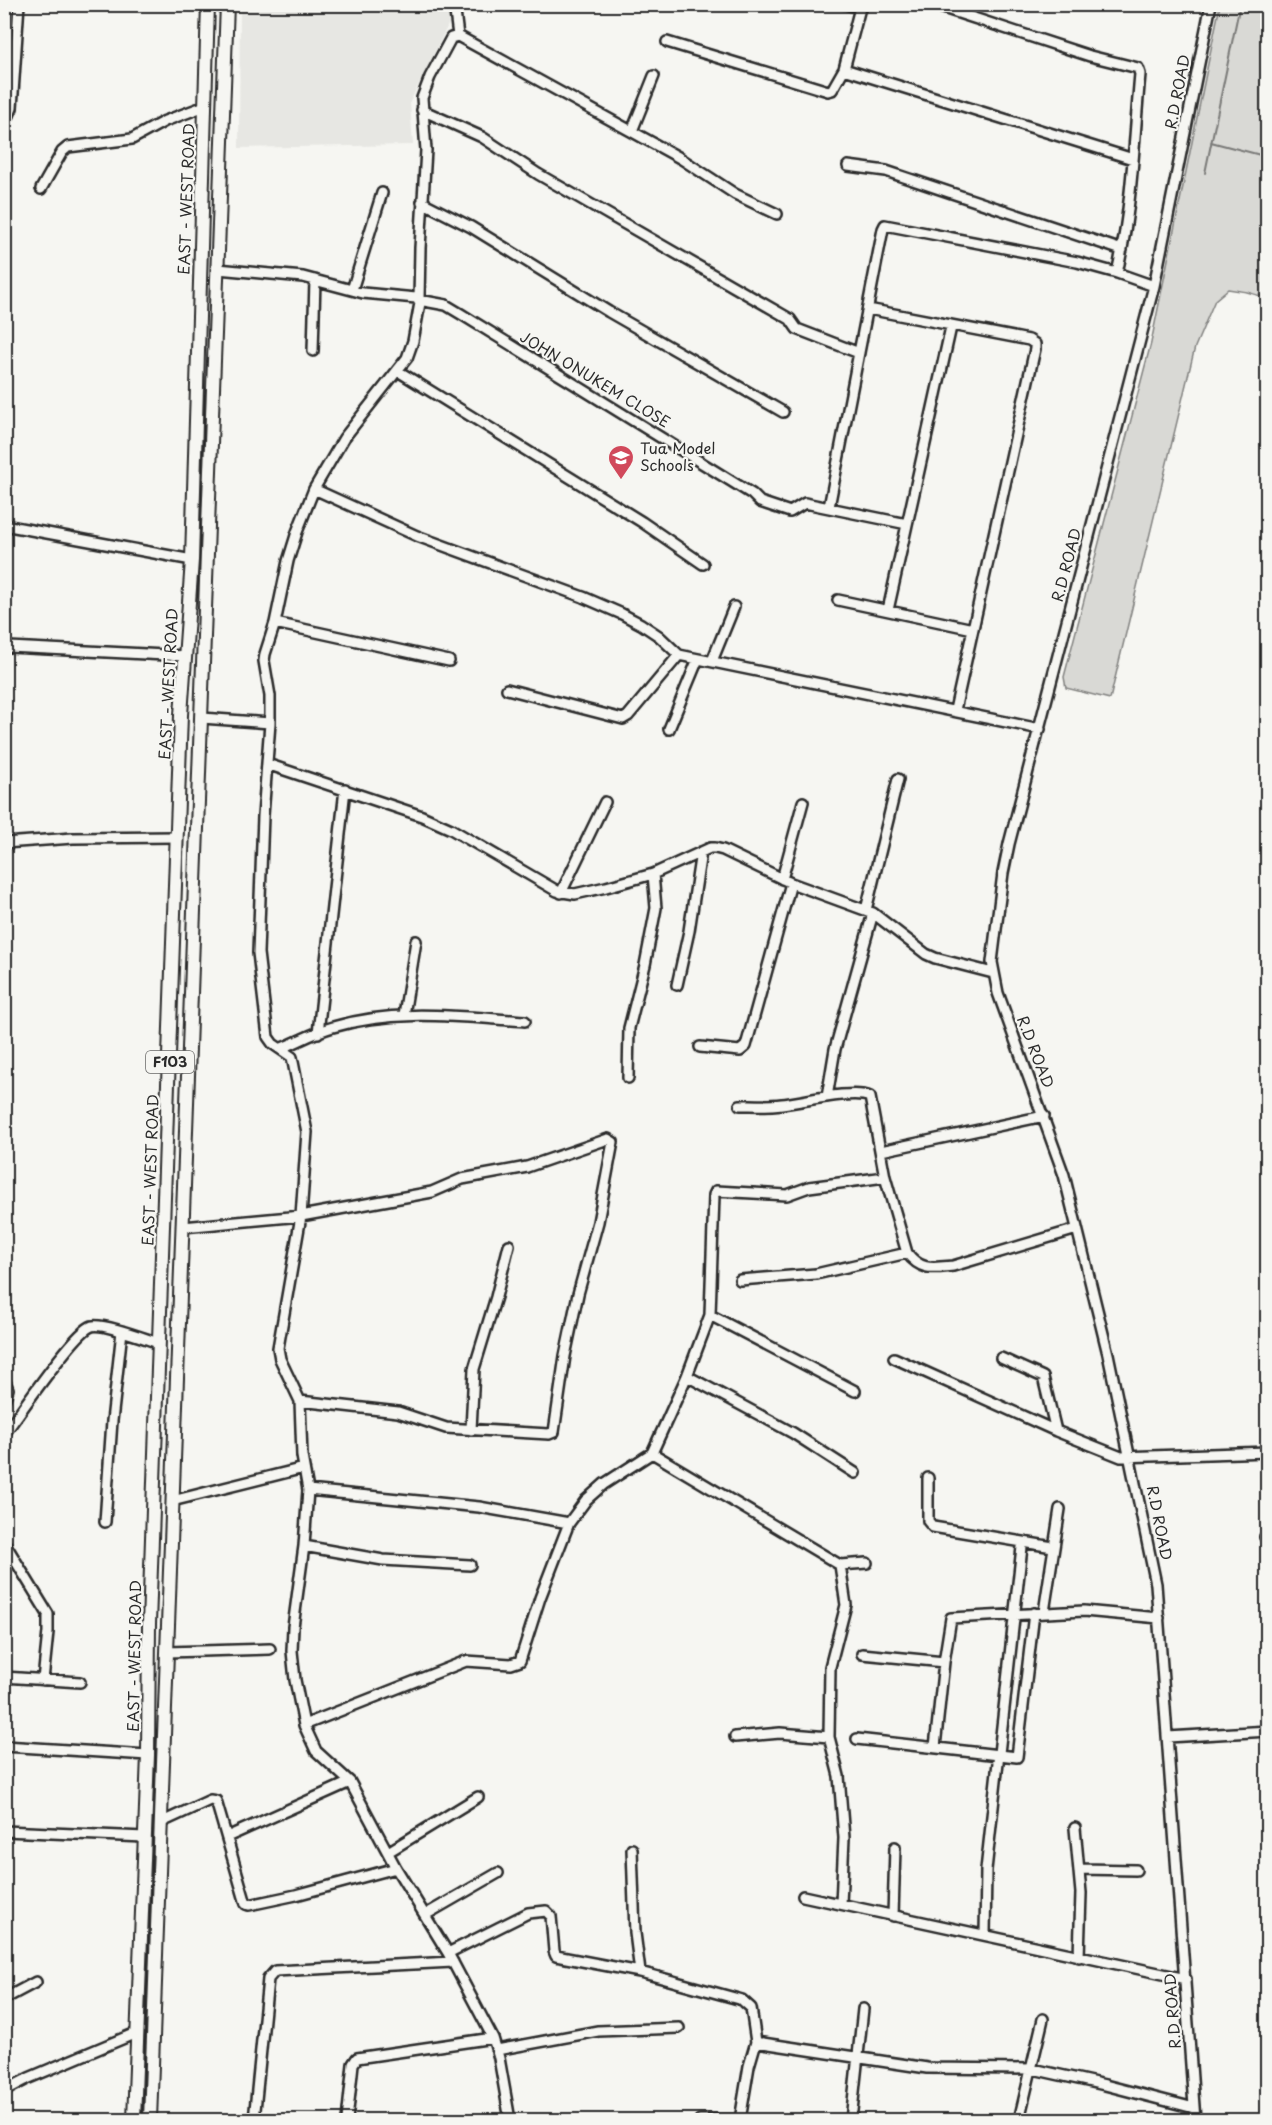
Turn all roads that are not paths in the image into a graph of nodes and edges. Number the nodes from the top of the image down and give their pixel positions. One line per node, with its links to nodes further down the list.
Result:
1 (19, 4): 14 (street)
2 (208, 4): 13 (main road, EAST - WEST ROAD / F103)
3 (227, 4): 25 (main road, EAST - WEST ROAD / F103)
4 (454, 4): 9 (street)
5 (845, 4): 8 (street)
6 (931, 4): 18 (street)
7 (1211, 4): 28 (street, R.D ROAD)
8 (861, 6): 11 (street)
9 (458, 36): 15 (street); 17 (street)
10 (667, 42): 11 (street)
11 (844, 69): 18 (street)
12 (654, 76): 17 (street)
13 (205, 105): 20 (street); 41 (main road, EAST - WEST ROAD / F103)
14 (8, 106): 16 (street)
15 (422, 110): 22 (street); 34 (street)
16 (4, 127)
17 (632, 131): 23 (street)
18 (1133, 159): 24 (street)
19 (849, 166): 24 (street)
20 (41, 189)
21 (382, 193): 29 (street)
22 (422, 202): 30 (street); 36 (street)
23 (777, 214)
24 (1122, 250): 26 (street)
25 (218, 269): 27 (street, JOHN ONUKEM CLOSE); 56 (main road, EAST - WEST ROAD / F103)
26 (1117, 273): 28 (street); 31 (street)
27 (315, 280): 29 (street, JOHN ONUKEM CLOSE); 33 (street)
28 (1154, 286): 59 (street, R.D ROAD)
29 (352, 290): 30 (street, JOHN ONUKEM CLOSE)
30 (419, 300): 35 (street); 38 (street, JOHN ONUKEM CLOSE)
31 (868, 309): 32 (street); 34 (street)
32 (951, 327): 39 (street); 47 (street)
33 (313, 351)
34 (859, 353): 38 (street)
35 (398, 371): 37 (street); 42 (street)
36 (783, 412)
37 (314, 489): 46 (street); 49 (street)
38 (829, 507): 39 (street)
39 (907, 524): 45 (street)
40 (4, 525): 41 (street)
41 (192, 560): 50 (main road, EAST - WEST ROAD / F103)
42 (703, 564)
43 (838, 600): 45 (street)
44 (734, 607): 53 (street)
45 (888, 610): 47 (street)
46 (275, 623): 52 (street); 57 (street)
47 (973, 629): 55 (street)
48 (9, 647): 50 (street)
49 (680, 655): 51 (street); 54 (street)
50 (185, 656): 65 (main road, EAST - WEST ROAD / F103)
51 (698, 659): 53 (street); 58 (street)
52 (449, 661)
53 (712, 662): 55 (street)
54 (507, 689)
55 (955, 710): 59 (street)
56 (202, 718): 57 (street); 81 (main road, EAST - WEST ROAD / F103)
57 (270, 723): 60 (street)
58 (669, 729)
59 (1040, 729): 73 (street, R.D ROAD)
60 (267, 764): 62 (street); 79 (street)
61 (898, 779): 71 (street)
62 (345, 789): 70 (street); 77 (street)
63 (605, 802): 70 (street)
64 (802, 802): 69 (street)
65 (177, 837): 66 (street); 80 (main road, EAST - WEST ROAD / F103)
66 (4, 843)
67 (701, 852): 68 (street); 69 (street); 74 (street)
68 (653, 874): 70 (street); 82 (street)
69 (786, 881): 71 (street); 78 (street)
70 (561, 893)
71 (870, 911): 73 (street); 83 (street)
72 (416, 941): 75 (street)
73 (993, 973): 85 (street, R.D ROAD)
74 (677, 985)
75 (404, 1015): 76 (street); 77 (street)
76 (525, 1021)
77 (318, 1033): 79 (street)
78 (700, 1047)
79 (282, 1048): 88 (street)
80 (170, 1063): 81 (main road); 96 (main road, EAST - WEST ROAD / F103)
81 (190, 1064): 89 (main road, EAST - WEST ROAD / F103)
82 (628, 1078)
83 (827, 1097): 84 (street); 86 (street)
84 (740, 1105)
85 (1044, 1116): 86 (street); 90 (street, R.D ROAD)
86 (881, 1151): 87 (street)
87 (885, 1177): 92 (street); 94 (street)
88 (301, 1216): 89 (street); 103 (street); 105 (street)
89 (183, 1227): 114 (main road, EAST - WEST ROAD / F103)
90 (1077, 1229): 92 (street); 109 (street, R.D ROAD)
91 (509, 1245): 105 (street)
92 (907, 1253): 93 (street)
93 (740, 1280)
94 (710, 1315): 99 (street); 101 (street)
95 (122, 1331): 96 (street); 104 (street); 116 (street)
96 (159, 1343): 142 (main road, EAST - WEST ROAD / F103)
97 (894, 1358): 106 (street)
98 (1001, 1358): 106 (street)
99 (687, 1376): 108 (street); 111 (street)
100 (4, 1379): 102 (street)
101 (855, 1391)
102 (4, 1401)
103 (300, 1401): 105 (street); 110 (street)
104 (6, 1429)
105 (471, 1430)
106 (1056, 1431): 109 (street)
107 (1268, 1452): 109 (street)
108 (652, 1453): 117 (street); 124 (street)
109 (1131, 1458): 126 (street, R.D ROAD)
110 (304, 1468): 113 (street); 114 (street)
111 (855, 1473)
112 (928, 1478): 121 (street)
113 (308, 1490): 117 (street); 119 (street)
114 (172, 1501): 128 (main road, EAST - WEST ROAD / F103)
115 (1060, 1509): 121 (street)
116 (105, 1522)
117 (568, 1523): 134 (street)
118 (4, 1542): 132 (street)
119 (304, 1546): 123 (street); 134 (street)
120 (1022, 1547): 161 (street)
121 (1053, 1547): 125 (street)
122 (867, 1563): 124 (street)
123 (470, 1565)
124 (840, 1565): 137 (street)
125 (1039, 1613): 126 (street); 130 (street); 141 (street)
126 (1159, 1618): 138 (street, R.D ROAD)
127 (270, 1649): 128 (street)
128 (167, 1652): 145 (main road, EAST - WEST ROAD / F103)
129 (862, 1654): 130 (street)
130 (944, 1662): 141 (street)
131 (4, 1677): 132 (street)
132 (43, 1680): 133 (street)
133 (80, 1682)
134 (304, 1725): 143 (street)
135 (1268, 1731): 138 (street)
136 (735, 1737): 137 (street)
137 (829, 1737): 158 (street)
138 (1168, 1737): 165 (street, R.D ROAD)
139 (857, 1739): 141 (street)
140 (4, 1746): 142 (street)
141 (935, 1747)
142 (148, 1755): 148 (main road, EAST - WEST ROAD / F103)
143 (350, 1782): 149 (street); 152 (street)
144 (478, 1797): 152 (street)
145 (160, 1823): 149 (street); 181 (main road, EAST - WEST ROAD / F103)
146 (1075, 1828): 154 (street)
147 (4, 1831): 148 (street)
148 (145, 1837): 171 (main road, EAST - WEST ROAD / F103)
149 (227, 1837): 153 (street)
150 (895, 1847): 160 (street)
151 (632, 1849): 164 (street)
152 (388, 1852): 153 (street)
153 (396, 1868): 159 (street)
154 (1080, 1869): 155 (street); 162 (street)
155 (1136, 1870)
156 (498, 1873): 159 (street)
157 (803, 1896): 158 (street)
158 (841, 1904): 160 (street)
159 (425, 1915): 163 (street)
160 (893, 1916): 161 (street)
161 (985, 1935): 162 (street)
162 (1079, 1957): 165 (street)
163 (450, 1958): 164 (street); 172 (street); 182 (street)
164 (640, 1972): 173 (street)
165 (1186, 1979): 178 (street, R.D ROAD)
166 (36, 1982): 167 (street)
167 (4, 1999)
168 (863, 2009): 175 (street)
169 (1043, 2019): 176 (street)
170 (679, 2028): 174 (street)
171 (136, 2033): 177 (street); 180 (main road, EAST - WEST ROAD / F103)
172 (493, 2038): 174 (street); 183 (street)
173 (756, 2042): 175 (street); 179 (street)
174 (497, 2050): 184 (street)
175 (859, 2058): 176 (street); 186 (street)
176 (1033, 2069): 178 (street); 187 (street)
177 (4, 2091)
178 (1194, 2108): 188 (street, R.D ROAD)
179 (740, 2120): 185 (street)
180 (134, 2121)
181 (150, 2121)
182 (254, 2121)
183 (347, 2121)
184 (510, 2121)
185 (700, 2121)
186 (851, 2121)
187 (1019, 2121)
188 (1195, 2121)

